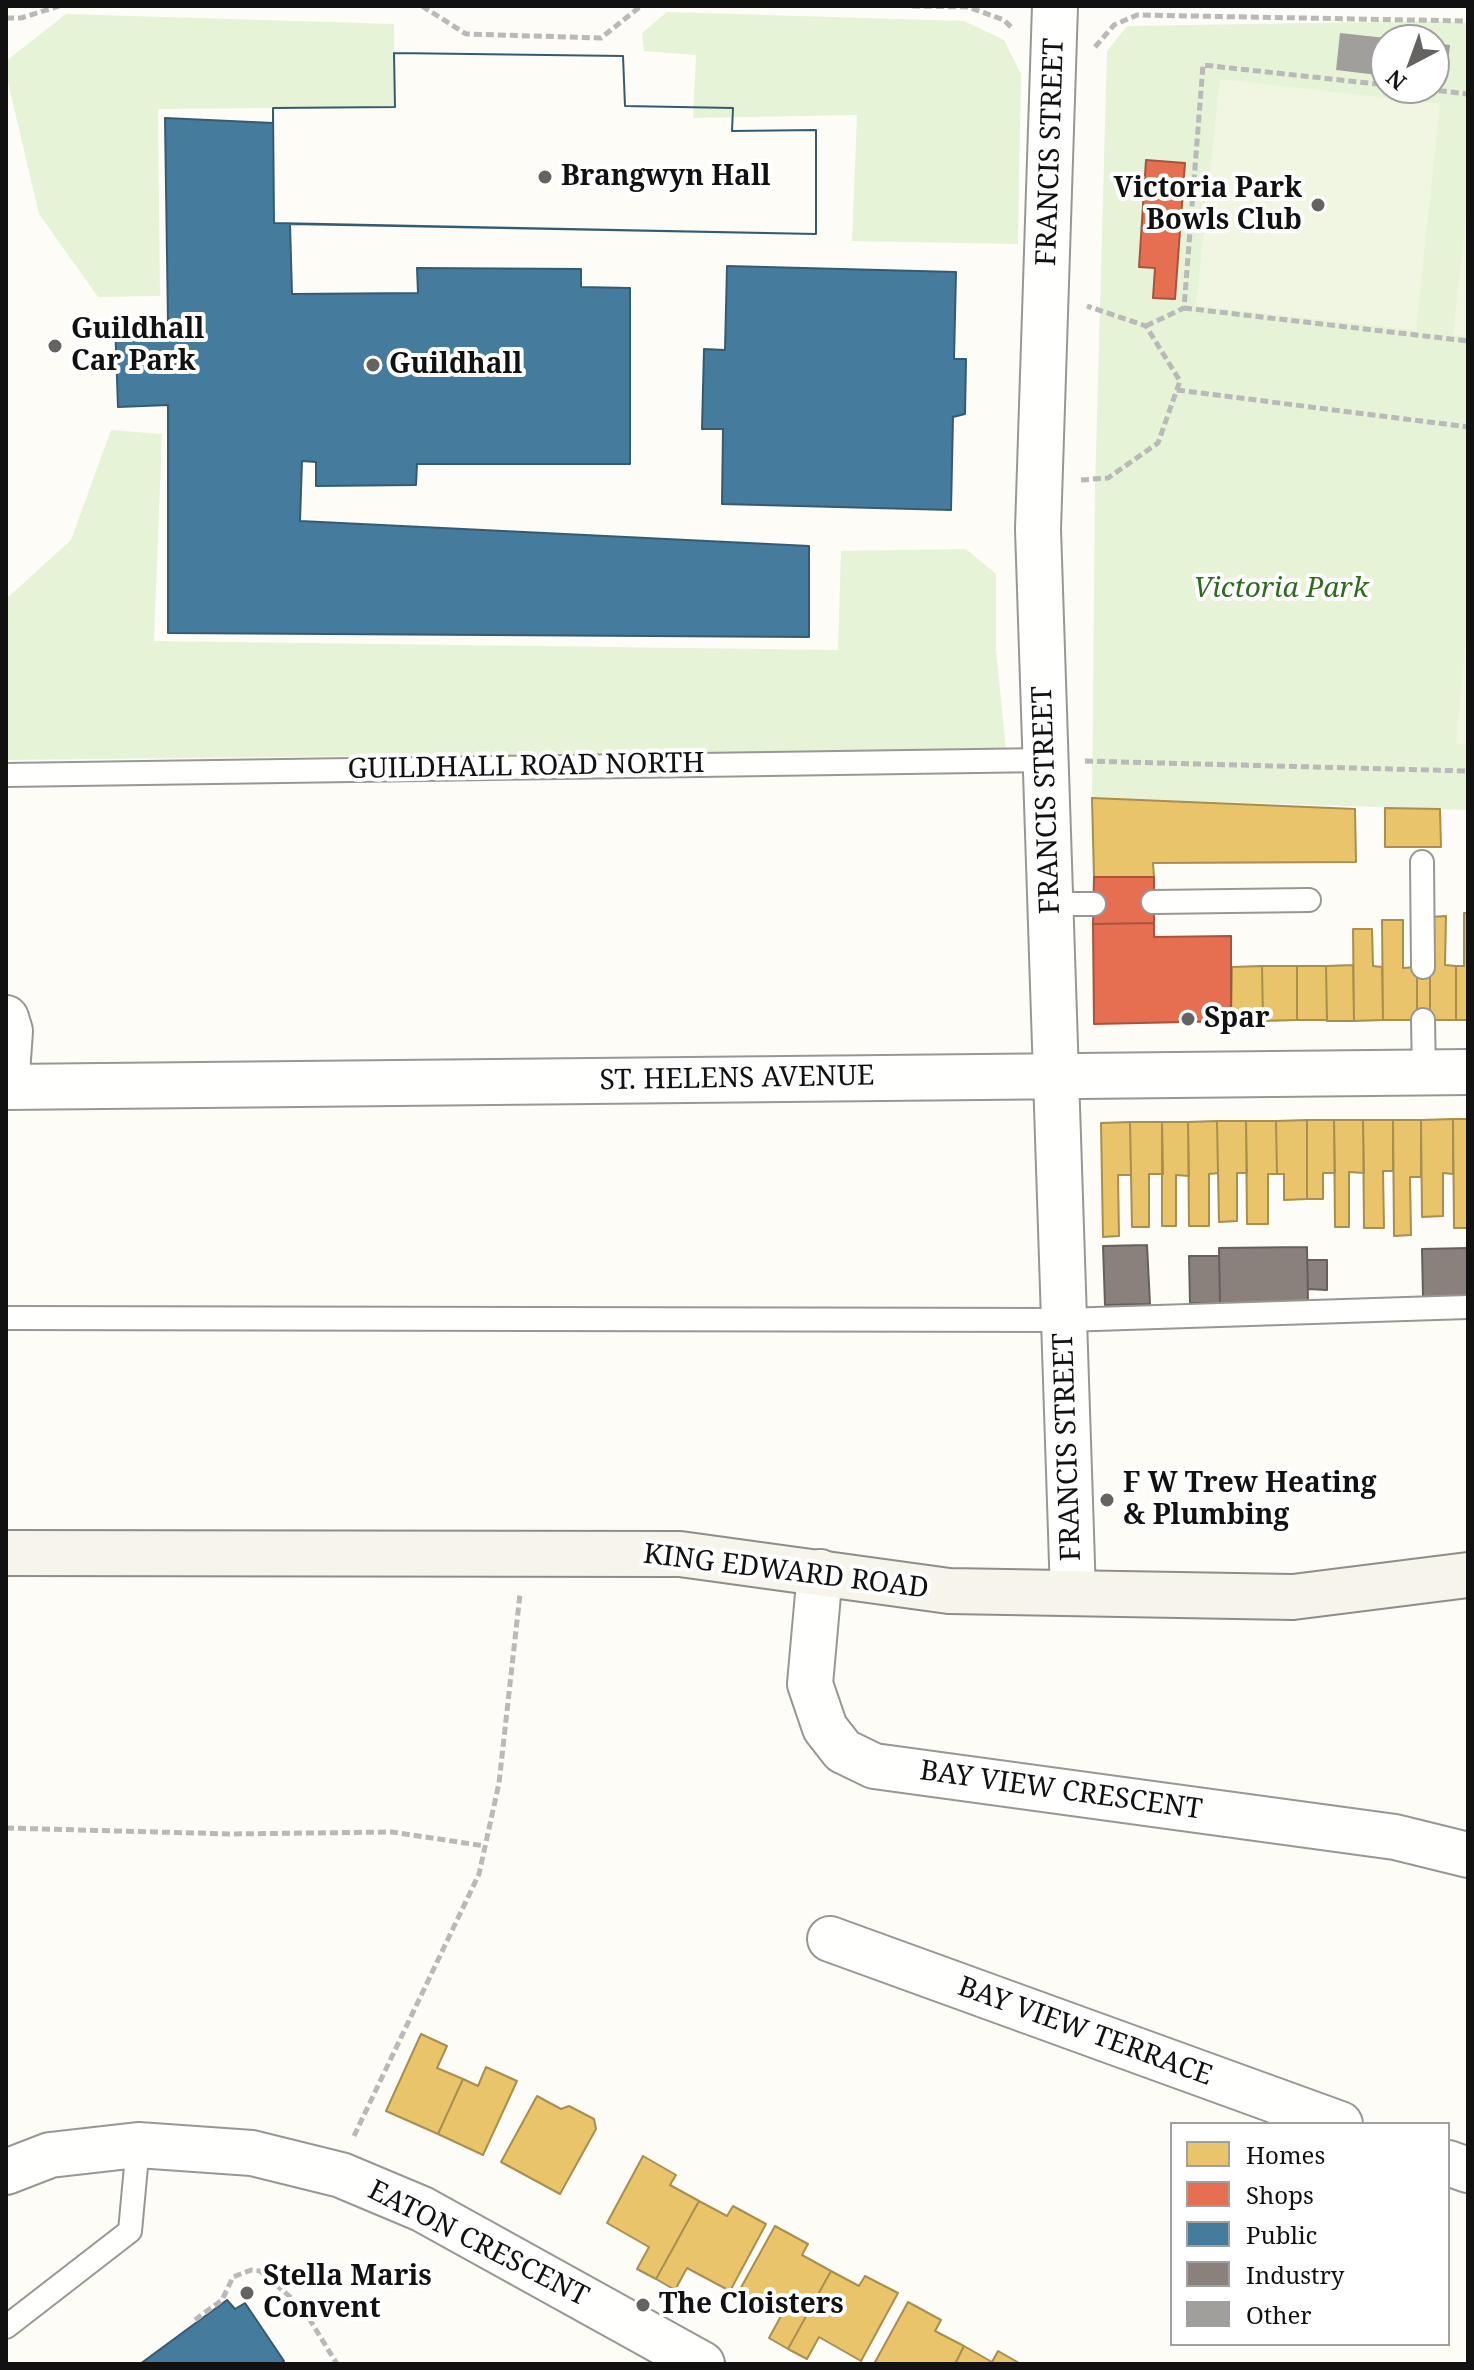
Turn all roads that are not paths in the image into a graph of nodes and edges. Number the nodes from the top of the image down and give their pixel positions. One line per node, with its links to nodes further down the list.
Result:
1 (1055, 6): 2 (street, FRANCIS STREET)
2 (1046, 760): 3 (lane, GUILDHALL ROAD NORTH); 7 (street, FRANCIS STREET)
3 (6, 775)
4 (1422, 862): 9 (lane)
5 (1309, 900): 6 (lane)
6 (1153, 902)
7 (1051, 904): 8 (lane); 14 (street, FRANCIS STREET)
8 (1094, 904)
9 (1423, 967)
10 (6, 1018): 15 (street)
11 (1423, 1020): 12 (lane)
12 (1424, 1072): 13 (street, ST. HELENS AVENUE); 14 (street, ST. HELENS AVENUE)
13 (1468, 1072)
14 (1056, 1076): 15 (street, ST. HELENS AVENUE); 18 (street, FRANCIS STREET)
15 (6, 1087)
16 (1468, 1307): 18 (lane)
17 (6, 1318): 18 (lane)
18 (1064, 1320): 22 (street, FRANCIS STREET)
19 (6, 1553): 20 (street, KING EDWARD ROAD)
20 (820, 1572): 22 (street, KING EDWARD ROAD); 23 (street, BAY VIEW CRESCENT)
21 (1468, 1575): 22 (street, KING EDWARD ROAD)
22 (1073, 1593)
23 (1467, 1854)
24 (830, 1939): 25 (street, BAY VIEW TERRACE)
25 (1334, 2122)
26 (138, 2145): 27 (street, EATON CRESCENT); 28 (lane); 29 (street, EATON CRESCENT)
27 (6, 2172)
28 (6, 2327)
29 (657, 2353): 30 (street, EATON CRESCENT)
30 (702, 2364)

